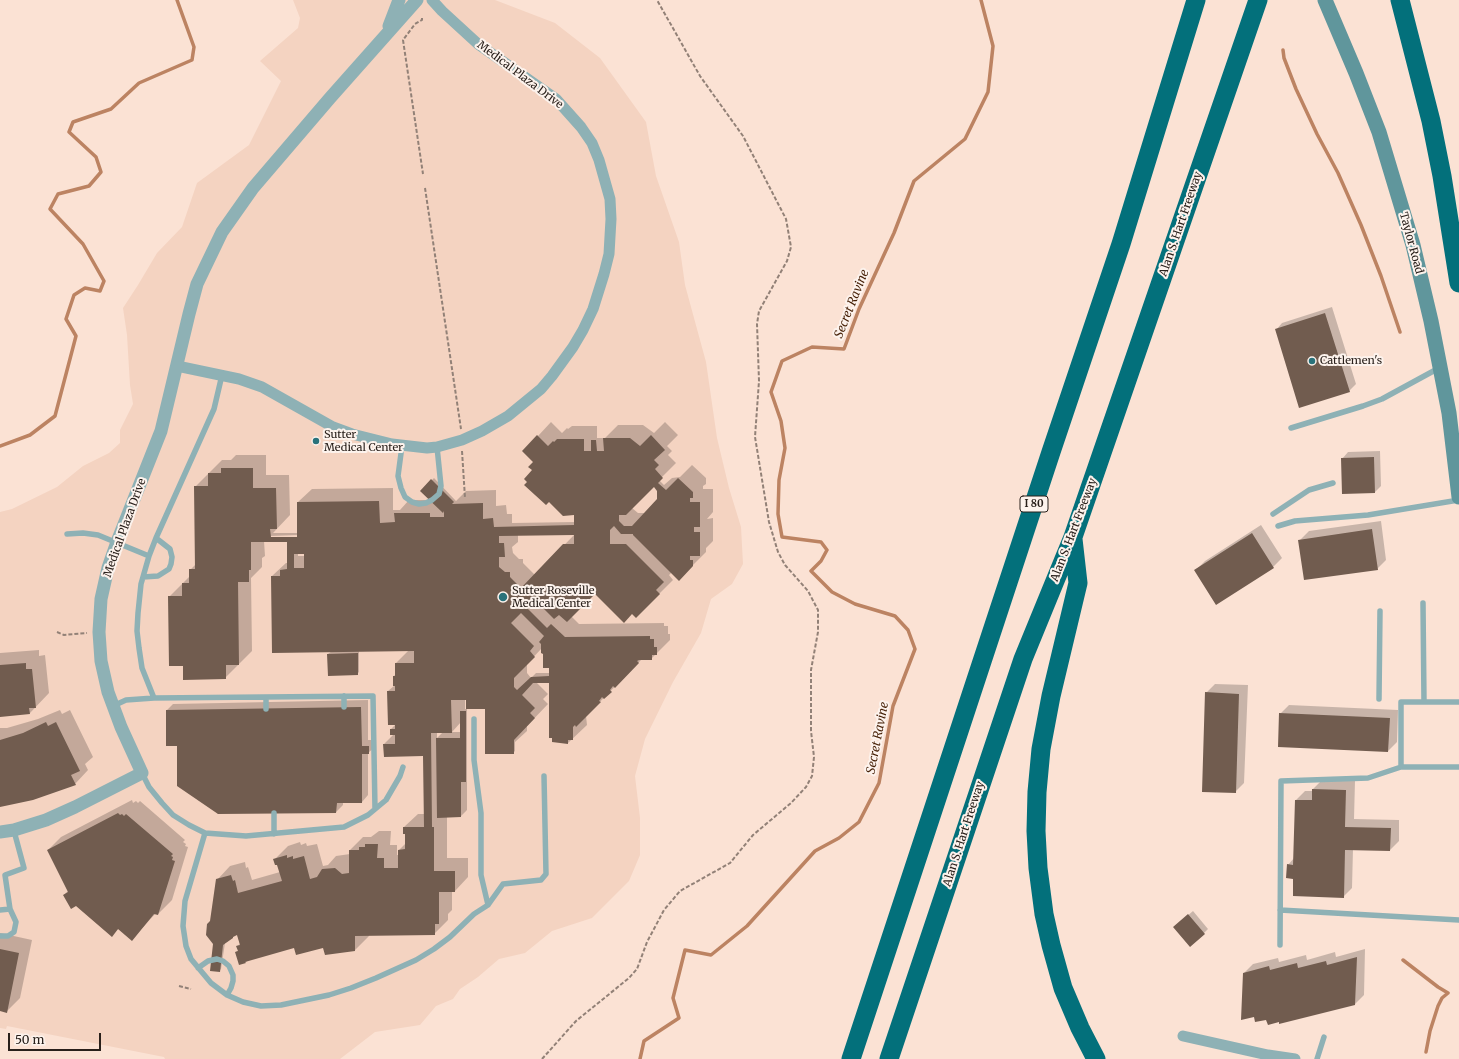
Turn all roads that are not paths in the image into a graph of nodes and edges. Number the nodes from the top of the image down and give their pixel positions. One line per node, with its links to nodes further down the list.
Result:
1 (399, 0): 8 (street)
2 (418, 0): 8 (street, Medical Plaza Drive)
3 (432, 0): 15 (street, Medical Plaza Drive)
4 (1196, 0): 61 (highway, I 80)
5 (1258, 0): 22 (highway, Alan S. Hart Freeway)
6 (1325, 0): 11 (main road, Taylor Road)
7 (1400, 0): 9 (highway)
8 (384, 37): 10 (street, Medical Plaza Drive)
9 (1459, 283)
10 (177, 366): 12 (street, Medical Plaza Drive); 24 (street, Medical Plaza Drive)
11 (1440, 367): 13 (lane); 17 (main road, Taylor Road)
12 (222, 375): 14 (street, Medical Plaza Drive); 23 (lane)
13 (1291, 428)
14 (402, 446): 15 (street, Medical Plaza Drive); 15 (lane)
15 (437, 447)
16 (1333, 483): 19 (lane)
17 (1459, 497)
18 (1459, 500): 20 (lane)
19 (1273, 514)
20 (1278, 526)
21 (67, 534): 24 (lane)
22 (1073, 537): 62 (highway, Alan S. Hart Freeway); 63 (highway)
23 (156, 538): 25 (lane); 26 (lane)
24 (117, 542): 25 (lane); 35 (street, Medical Plaza Drive)
25 (149, 556): 26 (lane)
26 (144, 577): 31 (lane)
27 (1423, 604): 33 (lane)
28 (1380, 611): 32 (lane)
29 (344, 696): 30 (lane); 36 (lane); 44 (lane)
30 (266, 697): 31 (lane); 37 (lane)
31 (154, 698): 35 (lane)
32 (1379, 698)
33 (1424, 702): 34 (lane); 41 (lane)
34 (1459, 702)
35 (113, 706): 42 (street, Medical Plaza Drive)
36 (344, 707)
37 (266, 709)
38 (474, 719): 50 (lane)
39 (1459, 767): 41 (lane)
40 (403, 768): 44 (lane)
41 (1401, 768): 53 (lane)
42 (142, 773): 46 (street); 48 (lane)
43 (544, 776): 50 (lane)
44 (375, 809): 49 (lane)
45 (274, 813): 49 (lane)
46 (14, 830): 47 (street); 51 (lane)
47 (0, 832)
48 (205, 833): 49 (lane); 57 (lane)
49 (274, 834)
50 (488, 905): 58 (lane)
51 (10, 909): 52 (lane); 55 (lane)
52 (0, 910)
53 (1280, 910): 54 (lane); 56 (lane)
54 (1459, 920)
55 (0, 936)
56 (1280, 945)
57 (198, 968): 58 (lane); 58 (lane)
58 (227, 995)
59 (1182, 1036): 64 (street)
60 (1324, 1037): 65 (lane)
61 (852, 1059)
62 (889, 1059)
63 (1096, 1059)
64 (1295, 1059)
65 (1317, 1059)

